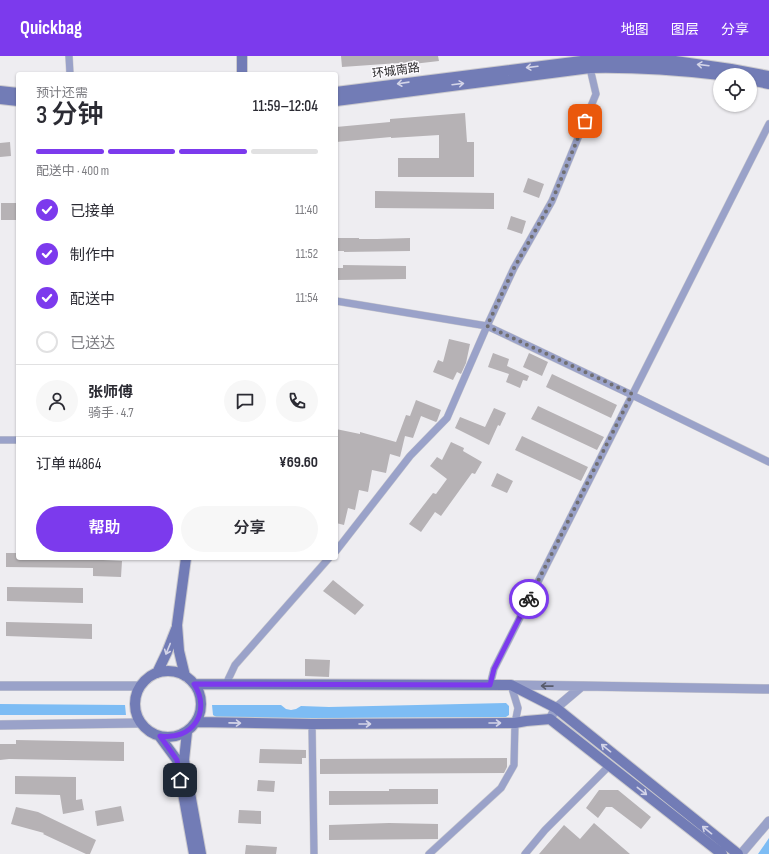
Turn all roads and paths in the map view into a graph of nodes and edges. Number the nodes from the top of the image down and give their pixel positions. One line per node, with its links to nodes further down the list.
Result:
1 (69, 56): 4 (street)
2 (242, 56): 5 (main road)
3 (589, 61): 6 (main road, 环城南路); 7 (main road, 环城南路, one-way to 3); 11 (main road, 环城南路, one-way to 11); 15 (main road, 环城南路, one-way to 3); 18 (street)
4 (70, 72)
5 (242, 72)
6 (713, 74)
7 (769, 76)
8 (757, 81): 9 (main road)
9 (769, 84)
10 (0, 91): 12 (main road)
11 (338, 92)
12 (16, 93)
13 (0, 99): 14 (main road)
14 (16, 101)
15 (338, 101)
16 (769, 124): 19 (street)
17 (338, 301): 18 (street)
18 (487, 326): 19 (street); 23 (street)
19 (632, 394): 22 (street); 31 (street)
20 (0, 440): 21 (street)
21 (16, 440)
22 (769, 462)
23 (338, 547)
24 (186, 560): 26 (main road)
25 (327, 560): 30 (street)
26 (177, 625): 27 (main road, one-way to 27); 28 (main road)
27 (157, 673): 28 (main road); 34 (main road)
28 (185, 676): 29 (main road)
29 (194, 684): 30 (main road); 39 (main road)
30 (226, 684): 31 (main road)
31 (490, 685): 32 (main road)
32 (511, 685): 35 (street, one-way to 32); 37 (main road); 41 (street)
33 (0, 686): 34 (street)
34 (140, 686): 40 (main road)
35 (582, 686): 36 (street); 37 (street)
36 (769, 689)
37 (556, 708): 38 (street); 54 (main road, one-way to 37)
38 (550, 719): 41 (main road); 46 (main road)
39 (196, 722): 42 (main road, one-way to 42); 44 (main road)
40 (140, 723): 43 (street); 45 (main road)
41 (514, 723): 42 (main road, one-way to 41); 51 (street)
42 (312, 724): 50 (street)
43 (0, 725)
44 (187, 732): 45 (main road); 49 (main road)
45 (160, 736): 48 (main road)
46 (610, 766): 52 (street); 53 (main road, one-way to 53)
47 (769, 821): 55 (street)
48 (194, 854)
49 (201, 854)
50 (314, 854)
51 (429, 854)
52 (525, 854)
53 (722, 854)
54 (738, 854)
55 (741, 854)

